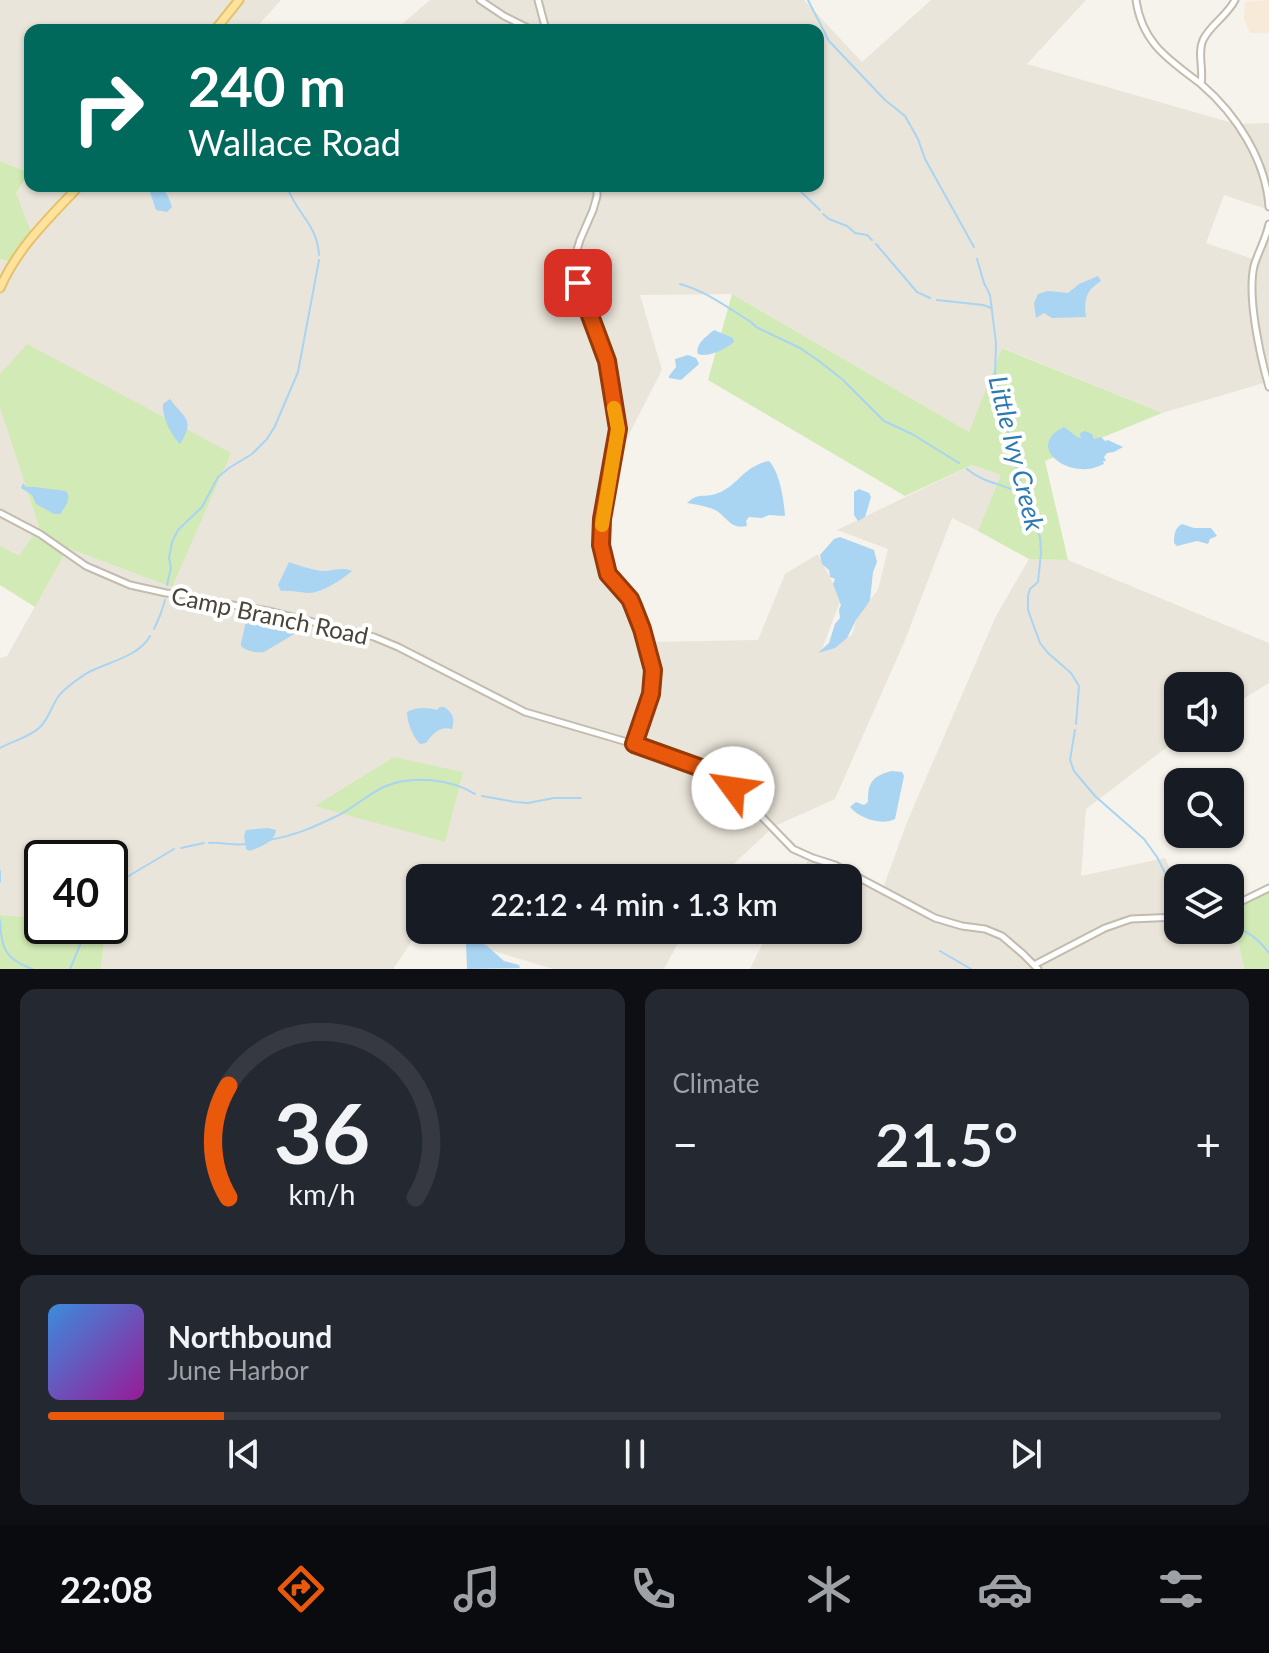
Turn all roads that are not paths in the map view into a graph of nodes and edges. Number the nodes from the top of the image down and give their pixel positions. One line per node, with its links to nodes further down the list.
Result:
1 (239, 0): 6 (main road)
2 (480, 0): 7 (street)
3 (538, 0): 8 (street)
4 (1136, 0): 10 (street)
5 (1235, 0): 9 (street)
6 (220, 24)
7 (520, 24)
8 (544, 24)
9 (1203, 75): 10 (street); 11 (street)
10 (1194, 79): 11 (street)
11 (1201, 84): 14 (street)
12 (73, 192): 16 (main road)
13 (597, 192): 19 (street)
14 (1269, 207)
15 (1269, 224): 17 (street)
16 (0, 288)
17 (1269, 387)
18 (0, 513): 19 (street, Camp Branch Road)
19 (634, 744): 23 (street, Camp Branch Road)
20 (1269, 888): 21 (street)
21 (1244, 900)
22 (1164, 918): 23 (street)
23 (1036, 967)

